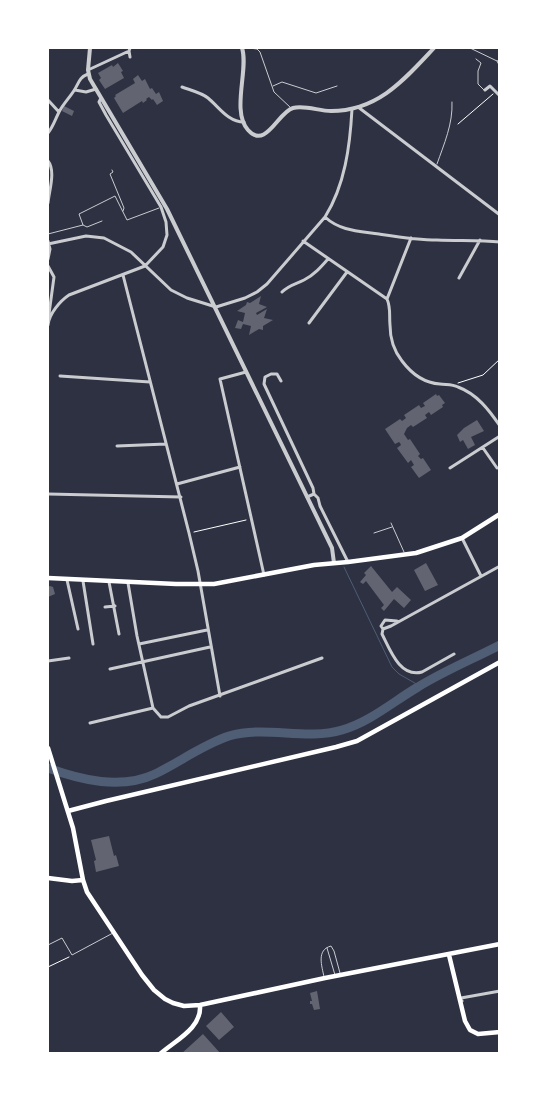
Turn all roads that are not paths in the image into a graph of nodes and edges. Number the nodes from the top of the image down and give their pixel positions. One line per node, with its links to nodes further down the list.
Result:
1 (90, 48): 11 (street)
2 (242, 48): 26 (street)
3 (249, 48): 12 (lane)
4 (434, 48): 22 (street)
5 (470, 48): 9 (lane)
6 (129, 49): 7 (street); 11 (street)
7 (130, 57)
8 (476, 59): 17 (lane)
9 (498, 60): 10 (lane)
10 (500, 67)
11 (88, 72): 15 (street); 16 (street)
12 (272, 86): 13 (lane); 23 (lane)
13 (337, 86)
14 (182, 87): 26 (street)
15 (96, 89): 16 (street); 19 (street)
16 (75, 90): 25 (street)
17 (484, 90): 18 (street)
18 (500, 96)
19 (102, 97): 32 (street); 53 (street)
20 (48, 100): 25 (street)
21 (452, 102): 29 (lane)
22 (358, 107): 24 (street); 29 (street)
23 (292, 109): 24 (street); 26 (street)
24 (352, 109): 35 (street)
25 (59, 112): 27 (street)
26 (244, 122)
27 (48, 134)
28 (48, 161): 31 (street)
29 (436, 167): 34 (street)
30 (112, 170): 33 (lane)
31 (48, 203)
32 (161, 207): 33 (lane); 47 (street)
33 (123, 212): 37 (lane)
34 (500, 215)
35 (325, 217): 39 (street); 41 (street)
36 (102, 221): 37 (lane)
37 (83, 225): 38 (lane)
38 (48, 234)
39 (411, 238): 40 (street); 52 (street)
40 (481, 240): 42 (street); 50 (street)
41 (303, 241): 44 (street); 53 (street)
42 (500, 242)
43 (48, 243): 45 (street); 47 (street)
44 (328, 258): 48 (street); 51 (street)
45 (48, 259)
46 (48, 266): 54 (street)
47 (144, 266): 49 (street); 53 (street)
48 (347, 272): 52 (street); 55 (street)
49 (123, 275): 54 (street); 60 (street)
50 (459, 278)
51 (282, 292)
52 (387, 299): 61 (street)
53 (216, 307): 57 (street)
54 (48, 321): 56 (street)
55 (309, 323)
56 (48, 325)
57 (247, 372): 66 (street); 73 (street)
58 (60, 376): 60 (street)
59 (281, 381): 71 (street)
60 (150, 382): 63 (street)
61 (500, 426)
62 (500, 436): 65 (street)
63 (166, 444): 64 (street); 69 (street)
64 (117, 446)
65 (483, 448): 67 (street); 68 (street)
66 (240, 467): 69 (street); 83 (street)
67 (450, 468)
68 (497, 468)
69 (177, 484): 72 (street)
70 (48, 494): 72 (street)
71 (314, 494): 73 (street); 80 (street)
72 (181, 497): 90 (street)
73 (307, 497): 81 (street)
74 (500, 514): 78 (main road)
75 (391, 523): 76 (lane)
76 (392, 527): 77 (lane); 79 (lane)
77 (374, 533)
78 (462, 538): 79 (main road); 84 (street)
79 (406, 555): 80 (main road)
80 (348, 562): 81 (main road)
81 (334, 563): 83 (main road)
82 (500, 566): 84 (street)
83 (264, 575): 90 (main road)
84 (481, 576): 93 (street)
85 (48, 578): 86 (main road)
86 (66, 580): 87 (main road); 94 (street)
87 (83, 581): 88 (main road); 98 (street)
88 (109, 582): 89 (main road); 91 (street)
89 (128, 583): 90 (main road); 99 (street)
90 (200, 585): 96 (street)
91 (114, 606): 92 (street); 97 (street)
92 (105, 607)
93 (397, 621): 95 (street); 95 (street)
94 (78, 629)
95 (383, 629): 101 (street)
96 (207, 630): 99 (street); 100 (street)
97 (119, 634)
98 (93, 644)
99 (139, 644): 105 (street)
100 (210, 647): 105 (street); 108 (street)
101 (454, 654)
102 (69, 658): 104 (street)
103 (322, 658): 108 (street)
104 (48, 661)
105 (143, 662): 107 (street); 109 (street)
106 (500, 662): 112 (main road)
107 (110, 669)
108 (220, 696): 109 (street)
109 (153, 708): 110 (street)
110 (90, 722)
111 (48, 748): 112 (main road)
112 (68, 811): 114 (main road)
113 (48, 878): 114 (main road)
114 (83, 880): 115 (main road)
115 (114, 932): 117 (lane); 124 (main road)
116 (500, 944): 119 (main road)
117 (48, 945)
118 (326, 947): 120 (lane); 121 (lane); 122 (lane)
119 (449, 955): 120 (main road); 125 (main road)
120 (340, 975): 121 (main road)
121 (335, 976): 122 (main road)
122 (325, 978): 124 (main road)
123 (500, 992): 125 (street)
124 (200, 1005): 127 (main road)
125 (462, 1010): 126 (main road)
126 (500, 1032)
127 (160, 1054)

